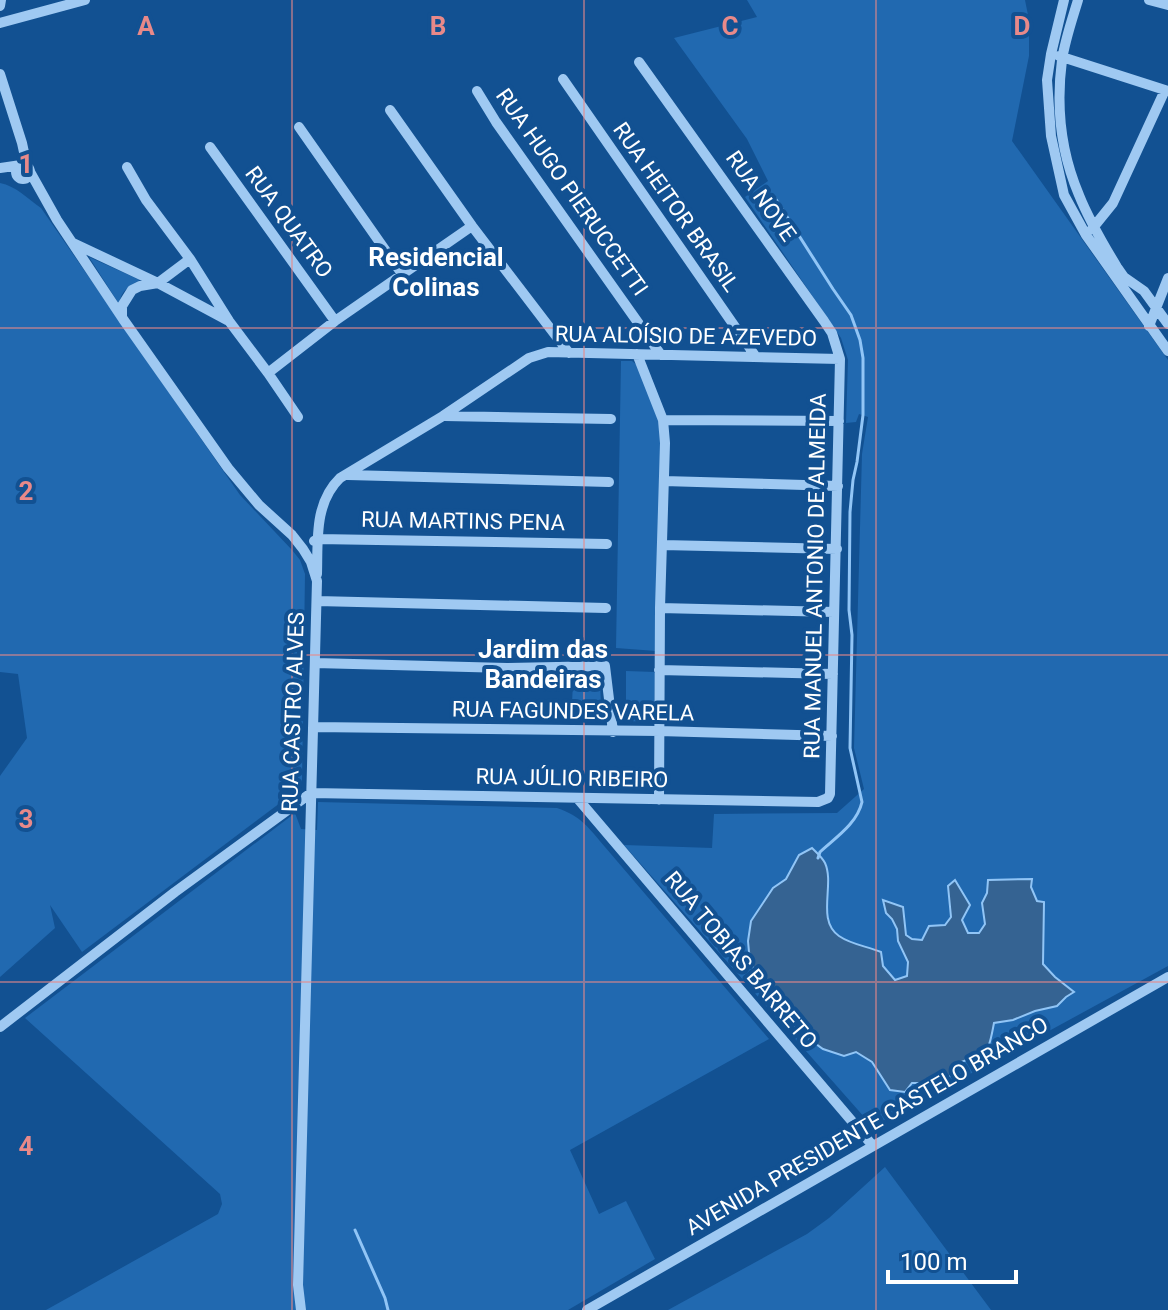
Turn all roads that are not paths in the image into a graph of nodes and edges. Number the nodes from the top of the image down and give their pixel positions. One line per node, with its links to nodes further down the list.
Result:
1 (1, 0): 7 (street)
2 (82, 0): 8 (street)
3 (1064, 0): 9 (street)
4 (1078, 0): 10 (street)
5 (1149, 0): 6 (street)
6 (1168, 5)
7 (0, 6)
8 (0, 23)
9 (1051, 54): 10 (street); 18 (street)
10 (1062, 57): 14 (street); 18 (street)
11 (639, 62): 43 (street, RUA NOVE)
12 (0, 74): 20 (street, RUA CASTRO ALVES)
13 (563, 79): 42 (street, RUA HEITOR BRASIL)
14 (1166, 90): 26 (street)
15 (477, 91): 41 (street, RUA HUGO PIERUCCETTI)
16 (390, 110): 25 (street)
17 (299, 127): 29 (street)
18 (1056, 135): 26 (street)
19 (210, 147): 35 (street, RUA QUATRO)
20 (26, 167): 22 (street); 23 (street); 24 (street, RUA CASTRO ALVES)
21 (127, 167): 28 (street)
22 (0, 170): 23 (street)
23 (19, 178): 24 (street, RUA CASTRO ALVES)
24 (47, 203): 27 (street, RUA CASTRO ALVES)
25 (472, 226): 29 (street); 39 (street)
26 (1090, 231): 32 (street); 37 (street)
27 (72, 243): 31 (street); 33 (street, RUA CASTRO ALVES)
28 (190, 259): 31 (street); 34 (street)
29 (402, 274): 35 (street)
30 (1168, 278): 32 (street)
31 (158, 283): 33 (street); 34 (street)
32 (1156, 307): 36 (street); 37 (street)
33 (123, 319): 57 (street, RUA CASTRO ALVES)
34 (229, 321): 44 (street)
35 (335, 321): 44 (street)
36 (1168, 324)
37 (1149, 326): 38 (street)
38 (1168, 351)
39 (569, 353): 40 (street, RUA ALOÍSIO DE AZEVEDO); 45 (street, RUA ALOÍSIO DE AZEVEDO)
40 (637, 354): 41 (street, RUA ALOÍSIO DE AZEVEDO); 48 (street)
41 (661, 355): 42 (street, RUA ALOÍSIO DE AZEVEDO)
42 (756, 357): 43 (street, RUA ALOÍSIO DE AZEVEDO)
43 (840, 359): 49 (street, RUA MANUEL ANTONIO DE ALMEIDA)
44 (268, 373): 46 (street)
45 (443, 416): 47 (street); 50 (street, RUA ALOÍSIO DE AZEVEDO)
46 (298, 417)
47 (611, 419)
48 (663, 420): 49 (street); 51 (street)
49 (839, 421): 53 (street, RUA MANUEL ANTONIO DE ALMEIDA)
50 (346, 475): 52 (street); 54 (street, RUA ALOÍSIO DE AZEVEDO)
51 (664, 481): 53 (street); 56 (street)
52 (609, 482)
53 (838, 486): 58 (street, RUA MANUEL ANTONIO DE ALMEIDA)
54 (318, 539): 55 (street, RUA MARTINS PENA); 57 (street); 59 (street, RUA ALOÍSIO DE AZEVEDO)
55 (607, 544)
56 (662, 545): 58 (street); 62 (street)
57 (303, 549): 59 (street, RUA CASTRO ALVES)
58 (837, 549): 63 (street, RUA MANUEL ANTONIO DE ALMEIDA)
59 (317, 581): 60 (street, RUA CASTRO ALVES)
60 (317, 601): 61 (street); 64 (street, RUA CASTRO ALVES)
61 (606, 608)
62 (660, 608): 63 (street); 65 (street)
63 (834, 612): 66 (street, RUA MANUEL ANTONIO DE ALMEIDA)
64 (315, 663): 67 (street, RUA CASTRO ALVES); 69 (street)
65 (659, 670): 66 (street); 68 (street)
66 (833, 674): 70 (street, RUA MANUEL ANTONIO DE ALMEIDA)
67 (313, 727): 69 (street, RUA FAGUNDES VARELA); 71 (street, RUA CASTRO ALVES)
68 (659, 731): 69 (street, RUA FAGUNDES VARELA); 70 (street, RUA FAGUNDES VARELA); 74 (street)
69 (613, 732)
70 (832, 736): 72 (street, RUA MANUEL ANTONIO DE ALMEIDA)
71 (311, 793): 73 (street, RUA JÚLIO RIBEIRO); 76 (street); 78 (street, RUA CASTRO ALVES)
72 (830, 794): 74 (street, RUA JÚLIO RIBEIRO)
73 (578, 799): 74 (street, RUA JÚLIO RIBEIRO); 77 (street, RUA TOBIAS BARRETO)
74 (659, 800)
75 (1168, 977): 77 (street, AVENIDA PRESIDENTE CASTELO BRANCO)
76 (0, 1027)
77 (873, 1146): 79 (street, AVENIDA PRESIDENTE CASTELO BRANCO)
78 (301, 1310)
79 (587, 1310)

